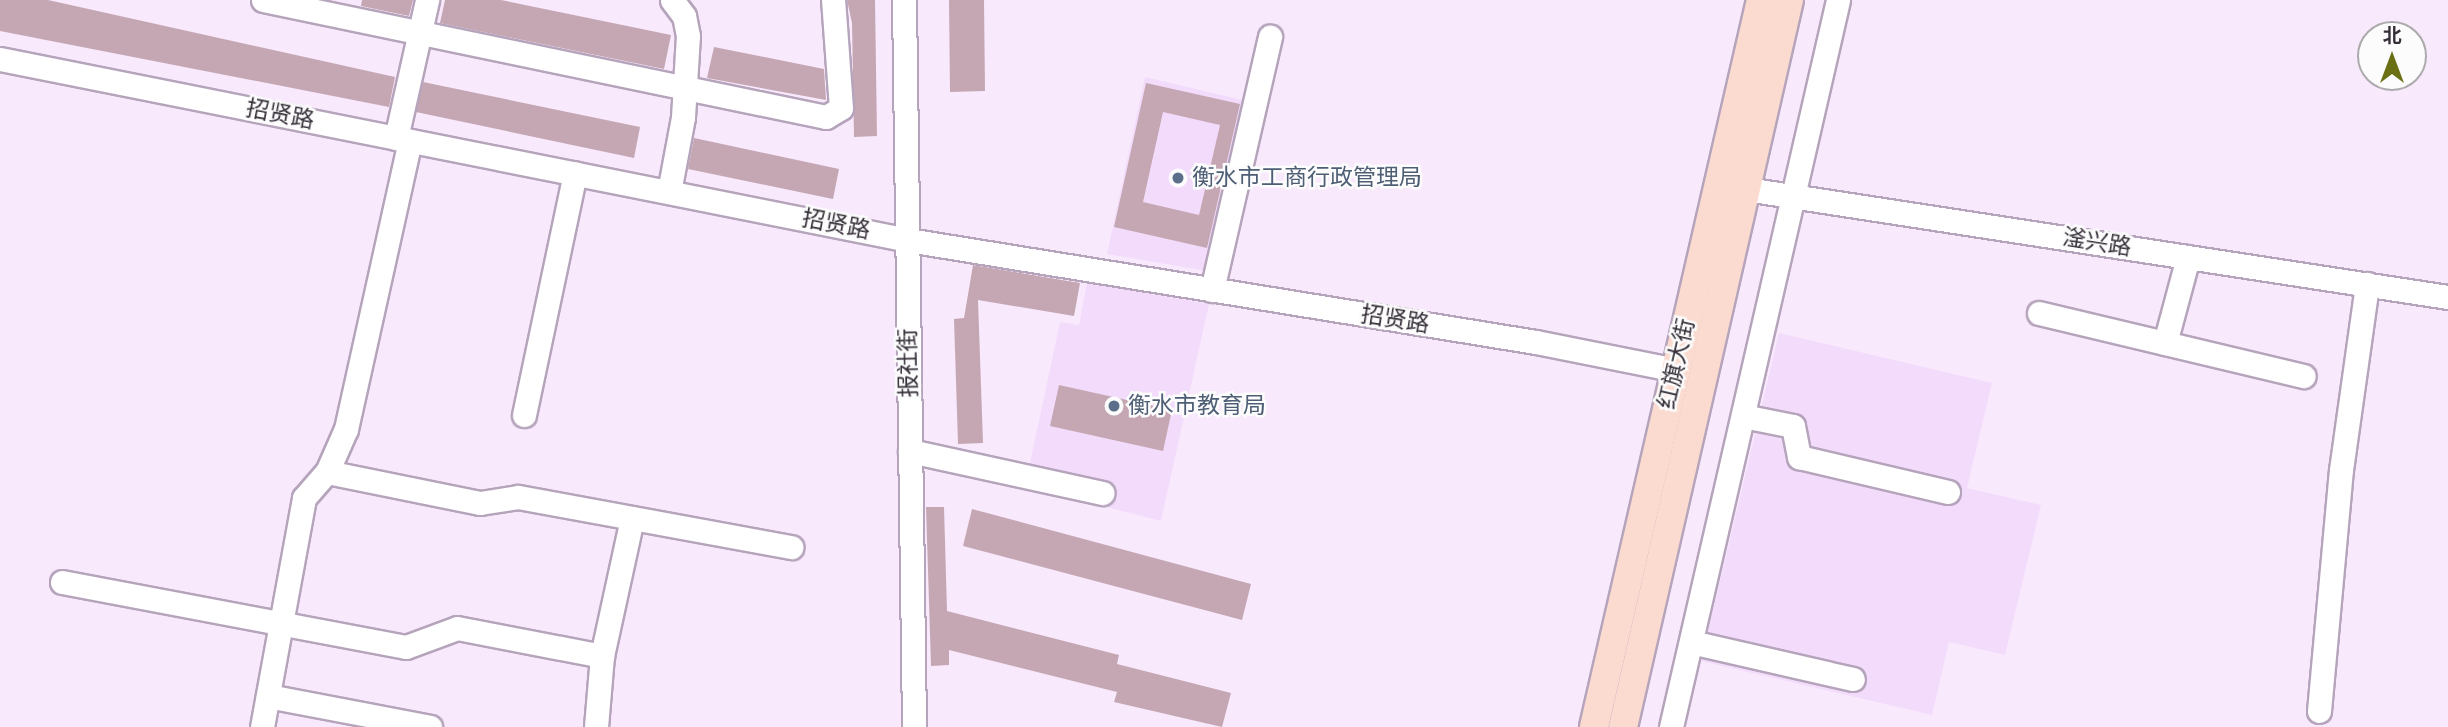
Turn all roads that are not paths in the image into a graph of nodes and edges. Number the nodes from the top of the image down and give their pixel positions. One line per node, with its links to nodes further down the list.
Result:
1 (263, 0): 9 (street)
2 (427, 0): 9 (street)
3 (672, 0): 12 (street)
4 (833, 0): 12 (street)
5 (904, 0): 18 (street, 报社街)
6 (1760, 0): 25 (main road, 红旗大街)
7 (1789, 0): 15 (main road, 红旗大街)
8 (1838, 0): 17 (street)
9 (420, 32): 12 (street); 13 (street)
10 (1270, 37): 21 (street)
11 (0, 59): 13 (street, 招贤路)
12 (685, 87): 16 (street)
13 (403, 140): 14 (street, 招贤路); 30 (street)
14 (575, 173): 16 (street, 招贤路); 27 (street)
15 (1746, 189): 17 (street, 滏兴路); 47 (main road, 红旗大街)
16 (669, 192): 18 (street, 招贤路)
17 (1793, 196): 19 (street, 滏兴路); 28 (street)
18 (908, 240): 21 (street, 招贤路); 29 (street, 报社街)
19 (2188, 257): 20 (street, 滏兴路); 24 (street)
20 (2367, 285): 22 (street, 滏兴路); 41 (street)
21 (1212, 290): 25 (street, 招贤路)
22 (2448, 297)
23 (2039, 313): 24 (street)
24 (2165, 344): 26 (street)
25 (1676, 370): 46 (main road, 红旗大街)
26 (2304, 376)
27 (524, 415)
28 (1743, 416): 31 (street); 37 (street)
29 (910, 451): 32 (street); 45 (street, 报社街)
30 (327, 472): 33 (street); 36 (street)
31 (1948, 492)
32 (1102, 493)
33 (632, 518): 34 (street); 38 (street)
34 (791, 547)
35 (62, 582): 36 (street)
36 (281, 624): 38 (street); 40 (street)
37 (1691, 642): 39 (street); 48 (street)
38 (602, 656): 44 (street)
39 (1853, 679)
40 (268, 696): 42 (street); 43 (street)
41 (2319, 711)
42 (262, 727)
43 (430, 727)
44 (596, 727)
45 (914, 727)
46 (1594, 727)
47 (1623, 727)
48 (1671, 727)

